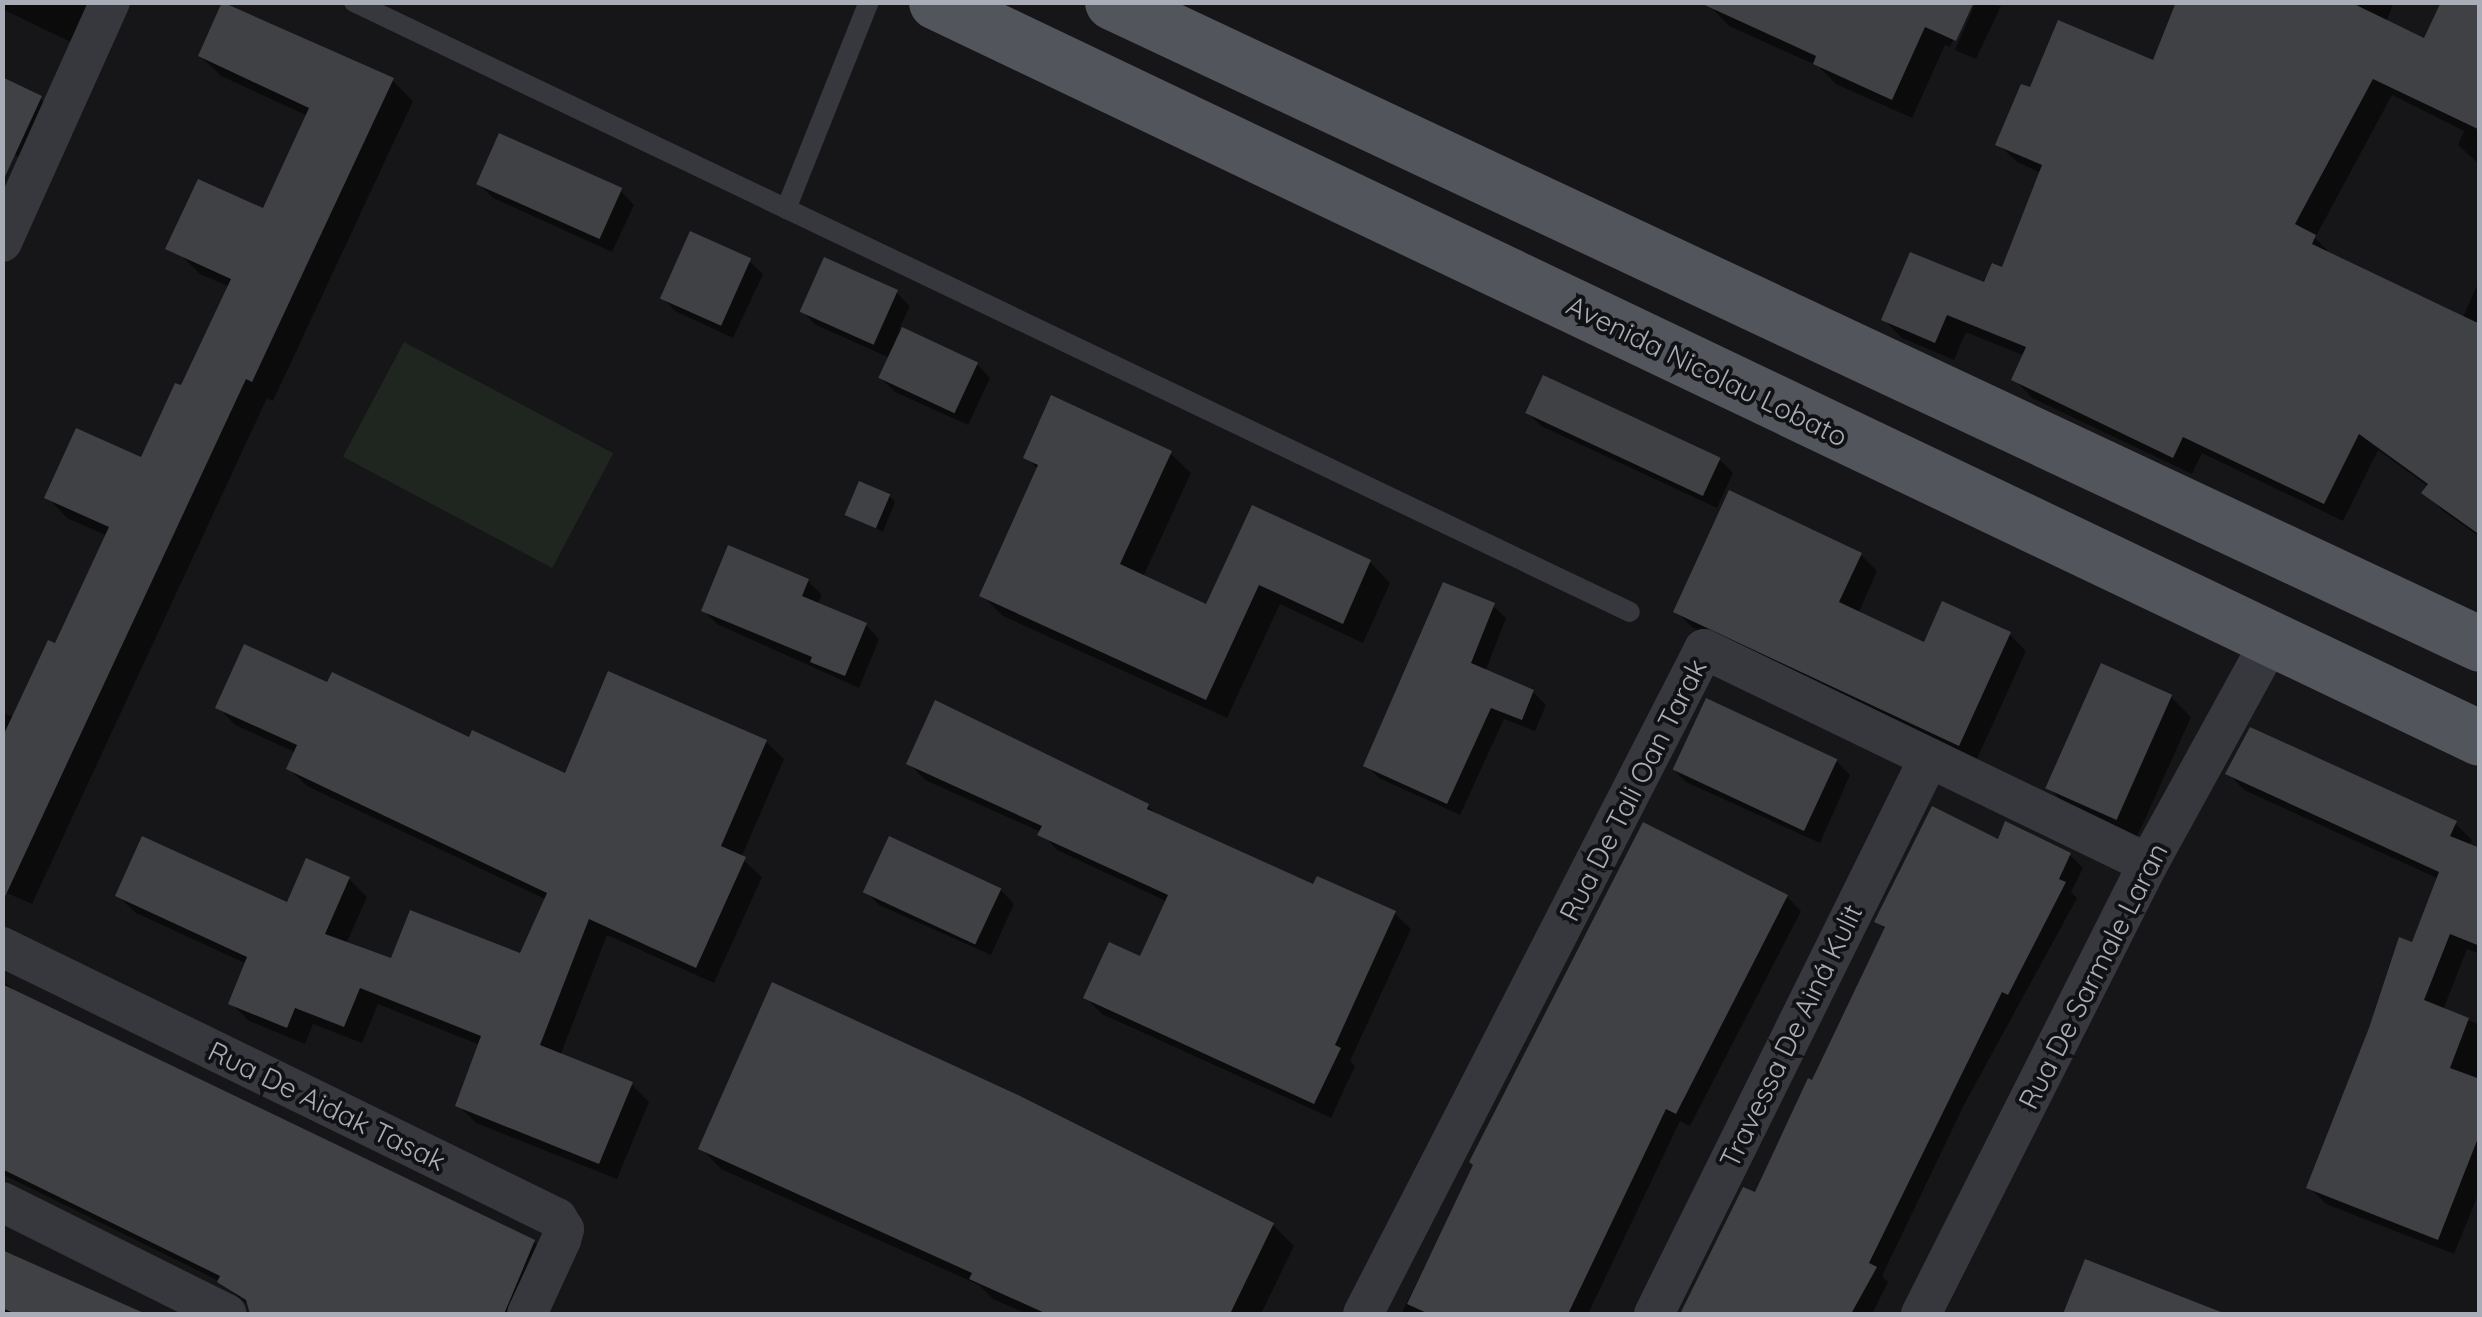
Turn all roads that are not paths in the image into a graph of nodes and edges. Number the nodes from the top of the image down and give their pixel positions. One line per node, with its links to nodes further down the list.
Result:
1 (110, 2): 6 (street)
2 (354, 2): 7 (lane)
3 (870, 2): 7 (lane)
4 (936, 2): 10 (main road, Avenida Nicolau Lobato)
5 (1112, 2): 11 (main road)
6 (16, 178): 8 (street)
7 (786, 209): 9 (lane)
8 (2, 242)
9 (1630, 612)
10 (2271, 640): 12 (main road, Avenida Nicolau Lobato); 14 (street, Rua De Sarmale Laran)
11 (2480, 644)
12 (2480, 738)
13 (1929, 758): 14 (street, Rua De Tali Oan Tarak); 19 (street, Rua De Tali Oan Tarak); 20 (street, Travessa De Ainá Kulit)
14 (2148, 864): 21 (street, Rua De Sarmale Laran)
15 (2, 947): 18 (street, Rua De Aidak Tasak)
16 (2, 1202): 17 (street)
17 (228, 1314)
18 (526, 1314)
19 (1363, 1314)
20 (1654, 1314)
21 (1921, 1314)

